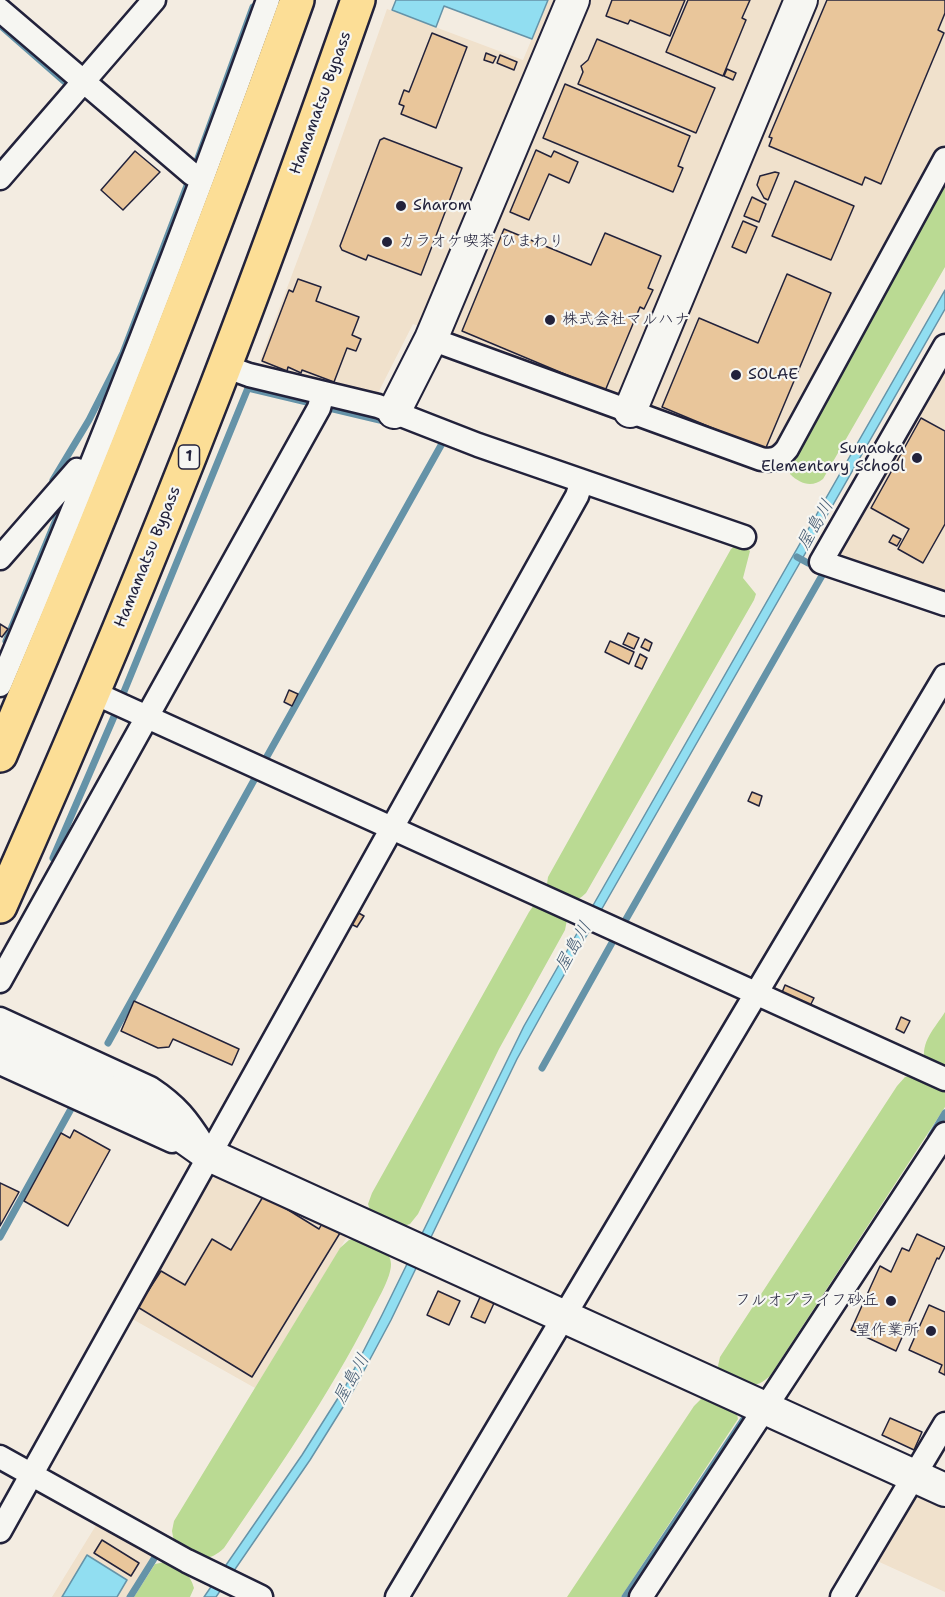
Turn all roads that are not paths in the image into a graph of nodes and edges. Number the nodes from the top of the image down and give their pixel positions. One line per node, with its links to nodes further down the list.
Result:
1 (154, 0): 9 (street)
2 (267, 0): 13 (street)
3 (297, 0): 10 (highway)
4 (317, 0): 10 (highway)
5 (358, 0): 16 (highway, Hamamatsu Bypass / 1)
6 (573, 0): 14 (street)
7 (801, 0): 18 (street)
8 (0, 10): 9 (street)
9 (84, 81): 12 (street); 13 (street)
10 (256, 114): 30 (highway)
11 (945, 159): 18 (street)
12 (0, 178)
13 (202, 178): 20 (street)
14 (431, 339): 18 (street); 19 (street)
15 (945, 346): 24 (street)
16 (224, 366): 17 (street); 28 (highway, Hamamatsu Bypass / 1)
17 (323, 393): 19 (street); 29 (street)
18 (630, 411)
19 (394, 412): 21 (street)
20 (87, 474): 23 (street); 25 (street)
21 (582, 481): 22 (street); 31 (street)
22 (744, 537)
23 (0, 558)
24 (945, 604)
25 (7, 650): 27 (street)
26 (945, 676): 36 (street)
27 (0, 685)
28 (93, 692): 29 (street); 32 (highway, Hamamatsu Bypass / 1)
29 (148, 716): 31 (street); 33 (street)
30 (0, 755)
31 (392, 827): 36 (street); 42 (street)
32 (0, 906)
33 (18, 949): 34 (street); 35 (street)
34 (0, 970)
35 (0, 981)
36 (756, 993): 40 (street); 43 (street)
37 (0, 1019): 42 (street)
38 (0, 1041): 42 (street)
39 (0, 1063): 42 (street)
40 (945, 1079)
41 (945, 1134): 44 (street)
42 (209, 1155): 43 (street); 47 (street)
43 (564, 1317): 44 (street); 52 (street)
44 (766, 1409): 48 (street); 53 (street)
45 (945, 1424): 48 (street)
46 (0, 1456): 47 (street)
47 (32, 1474): 50 (street); 51 (street)
48 (914, 1476): 49 (street); 54 (street)
49 (945, 1490)
50 (0, 1532)
51 (261, 1597)
52 (398, 1597)
53 (641, 1597)
54 (842, 1597)

